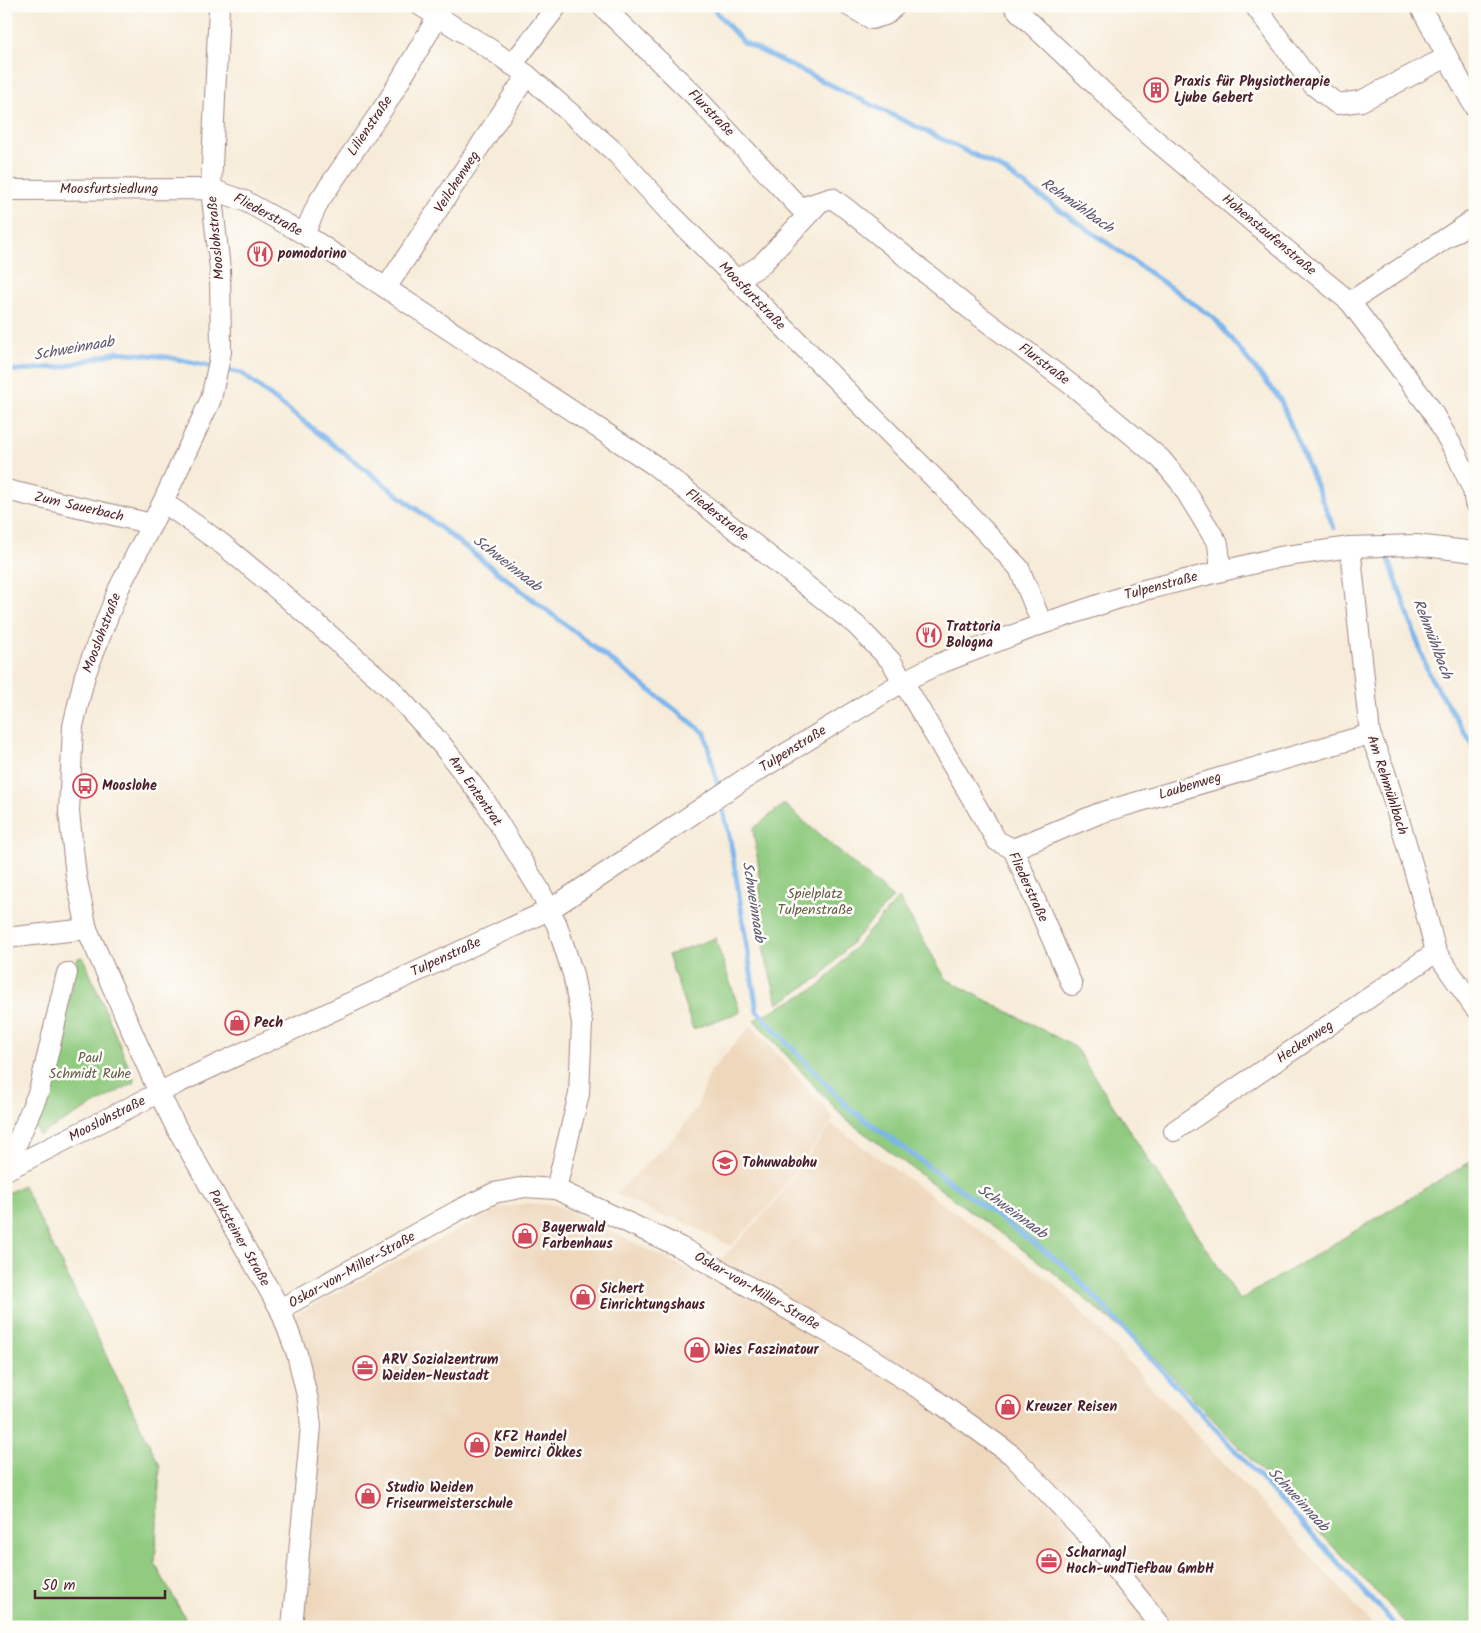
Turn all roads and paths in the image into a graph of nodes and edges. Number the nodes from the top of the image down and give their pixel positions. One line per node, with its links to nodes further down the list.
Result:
1 (219, 6): 14 (street, Mooslohstraße)
2 (421, 6): 10 (street, Moosfurtstraße)
3 (557, 6): 12 (street, Veilchenweg)
4 (602, 6): 16 (street, Flurstraße)
5 (849, 6): 6 (street)
6 (895, 6)
7 (1014, 6): 21 (street, Hohenstaufenstraße)
8 (1255, 6): 11 (street)
9 (1420, 6): 11 (street)
10 (437, 18): 12 (street, Moosfurtstraße); 18 (street, Lilienstraße)
11 (1448, 57): 13 (street)
12 (520, 70): 19 (street, Moosfurtstraße); 20 (street, Veilchenweg)
13 (1475, 108)
14 (211, 189): 15 (street, Moosfurtsiedlung); 18 (street, Fliederstraße); 24 (street, Mooslohstraße)
15 (6, 190)
16 (821, 201): 19 (street); 28 (street, Flurstraße)
17 (1475, 219): 21 (street)
18 (304, 234): 20 (street, Fliederstraße)
19 (736, 280): 29 (street, Moosfurtstraße)
20 (386, 288): 30 (street, Fliederstraße)
21 (1350, 302): 23 (street, Hohenstaufenstraße)
22 (6, 490): 25 (street, Zum Sauerbach)
23 (1475, 503)
24 (162, 504): 25 (street, Mooslohstraße); 33 (street, Am Ententrat)
25 (152, 524): 34 (street, Mooslohstraße)
26 (1350, 547): 27 (street, Tulpenstraße); 28 (street, Tulpenstraße); 31 (street, Am Rehmühlbach)
27 (1475, 552)
28 (1221, 570): 29 (street, Tulpenstraße)
29 (1042, 624): 30 (street, Tulpenstraße)
30 (904, 681): 32 (street, Fliederstraße); 33 (street, Tulpenstraße)
31 (1370, 734): 32 (street, Laubenweg); 36 (street, Am Rehmühlbach)
32 (1013, 849): 38 (street, Fliederstraße)
33 (549, 910): 40 (street, Tulpenstraße); 44 (street, Am Ententrat)
34 (87, 929): 35 (street); 40 (street, Mooslohstraße)
35 (6, 938)
36 (1436, 952): 39 (street, Am Rehmühlbach); 41 (street, Heckenweg)
37 (67, 973): 42 (street)
38 (1072, 984)
39 (1475, 1008)
40 (159, 1093): 43 (street, Mooslohstraße); 45 (street, Parksteiner Straße)
41 (1174, 1131)
42 (6, 1163)
43 (6, 1170)
44 (556, 1189): 45 (street, Oskar-von-Miller-Straße); 47 (street, Oskar-von-Miller-Straße)
45 (280, 1309): 46 (street, Parksteiner Straße)
46 (292, 1627)
47 (1162, 1627)

